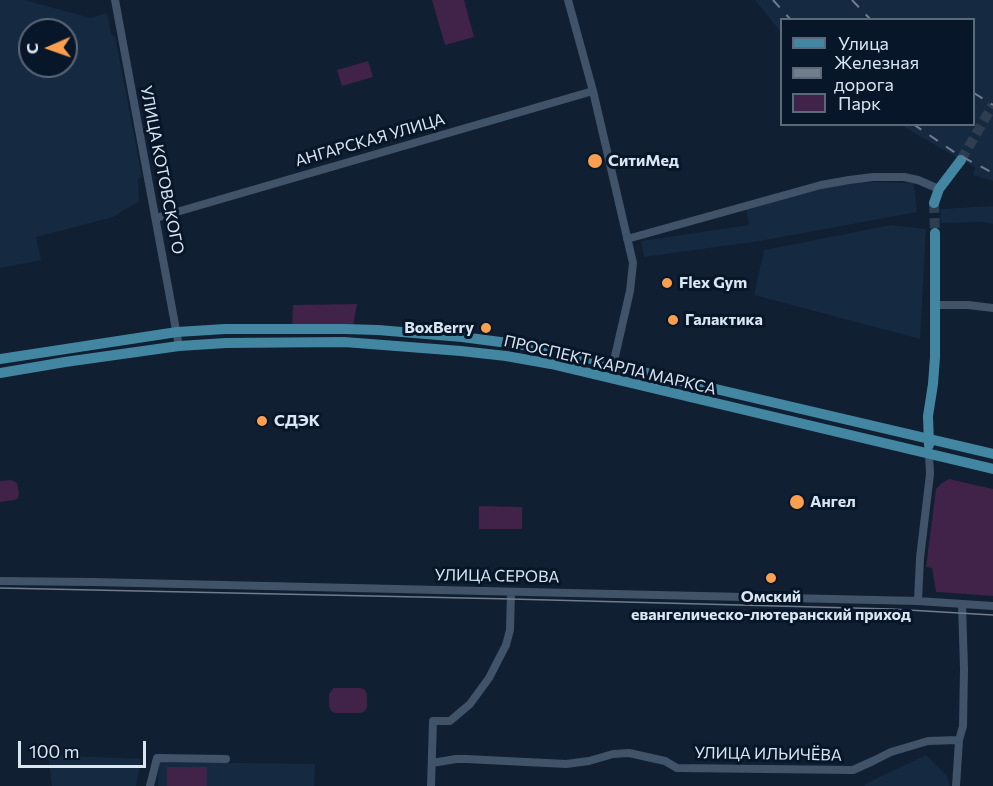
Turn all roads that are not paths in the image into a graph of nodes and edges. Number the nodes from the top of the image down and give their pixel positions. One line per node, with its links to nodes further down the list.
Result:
1 (115, 0): 7 (street, УЛИЦА КОТОВСКОГО)
2 (568, 0): 3 (street)
3 (593, 91): 7 (street, АНГАРСКАЯ УЛИЦА); 9 (street)
4 (961, 160): 5 (main road)
5 (939, 189): 6 (main road); 9 (street)
6 (934, 203)
7 (156, 218): 12 (street, УЛИЦА КОТОВСКОГО)
8 (935, 233): 10 (main road)
9 (627, 239): 15 (street)
10 (935, 305): 11 (street); 17 (main road)
11 (993, 308)
12 (177, 332): 13 (street, УЛИЦА КОТОВСКОГО); 14 (main road, ПРОСПЕКТ КАРЛА МАРКСА); 15 (main road, ПРОСПЕКТ КАРЛА МАРКСА)
13 (179, 346): 16 (main road, ПРОСПЕКТ КАРЛА МАРКСА); 19 (main road, ПРОСПЕКТ КАРЛА МАРКСА)
14 (0, 359)
15 (613, 364): 17 (main road, ПРОСПЕКТ КАРЛА МАРКСА)
16 (0, 373)
17 (929, 439): 18 (main road, ПРОСПЕКТ КАРЛА МАРКСА); 19 (main road)
18 (993, 454)
19 (929, 455): 20 (main road, ПРОСПЕКТ КАРЛА МАРКСА); 23 (street)
20 (993, 469)
21 (0, 581): 22 (street, УЛИЦА СЕРОВА)
22 (511, 592): 23 (street, УЛИЦА СЕРОВА); 28 (street)
23 (918, 601): 24 (street, УЛИЦА СЕРОВА)
24 (962, 604): 25 (street, УЛИЦА СЕРОВА); 26 (street)
25 (993, 606)
26 (959, 740): 28 (street, УЛИЦА ИЛЬИЧЁВА); 31 (street)
27 (226, 759): 29 (street)
28 (432, 763): 30 (street)
29 (150, 786)
30 (431, 786)
31 (956, 786)

